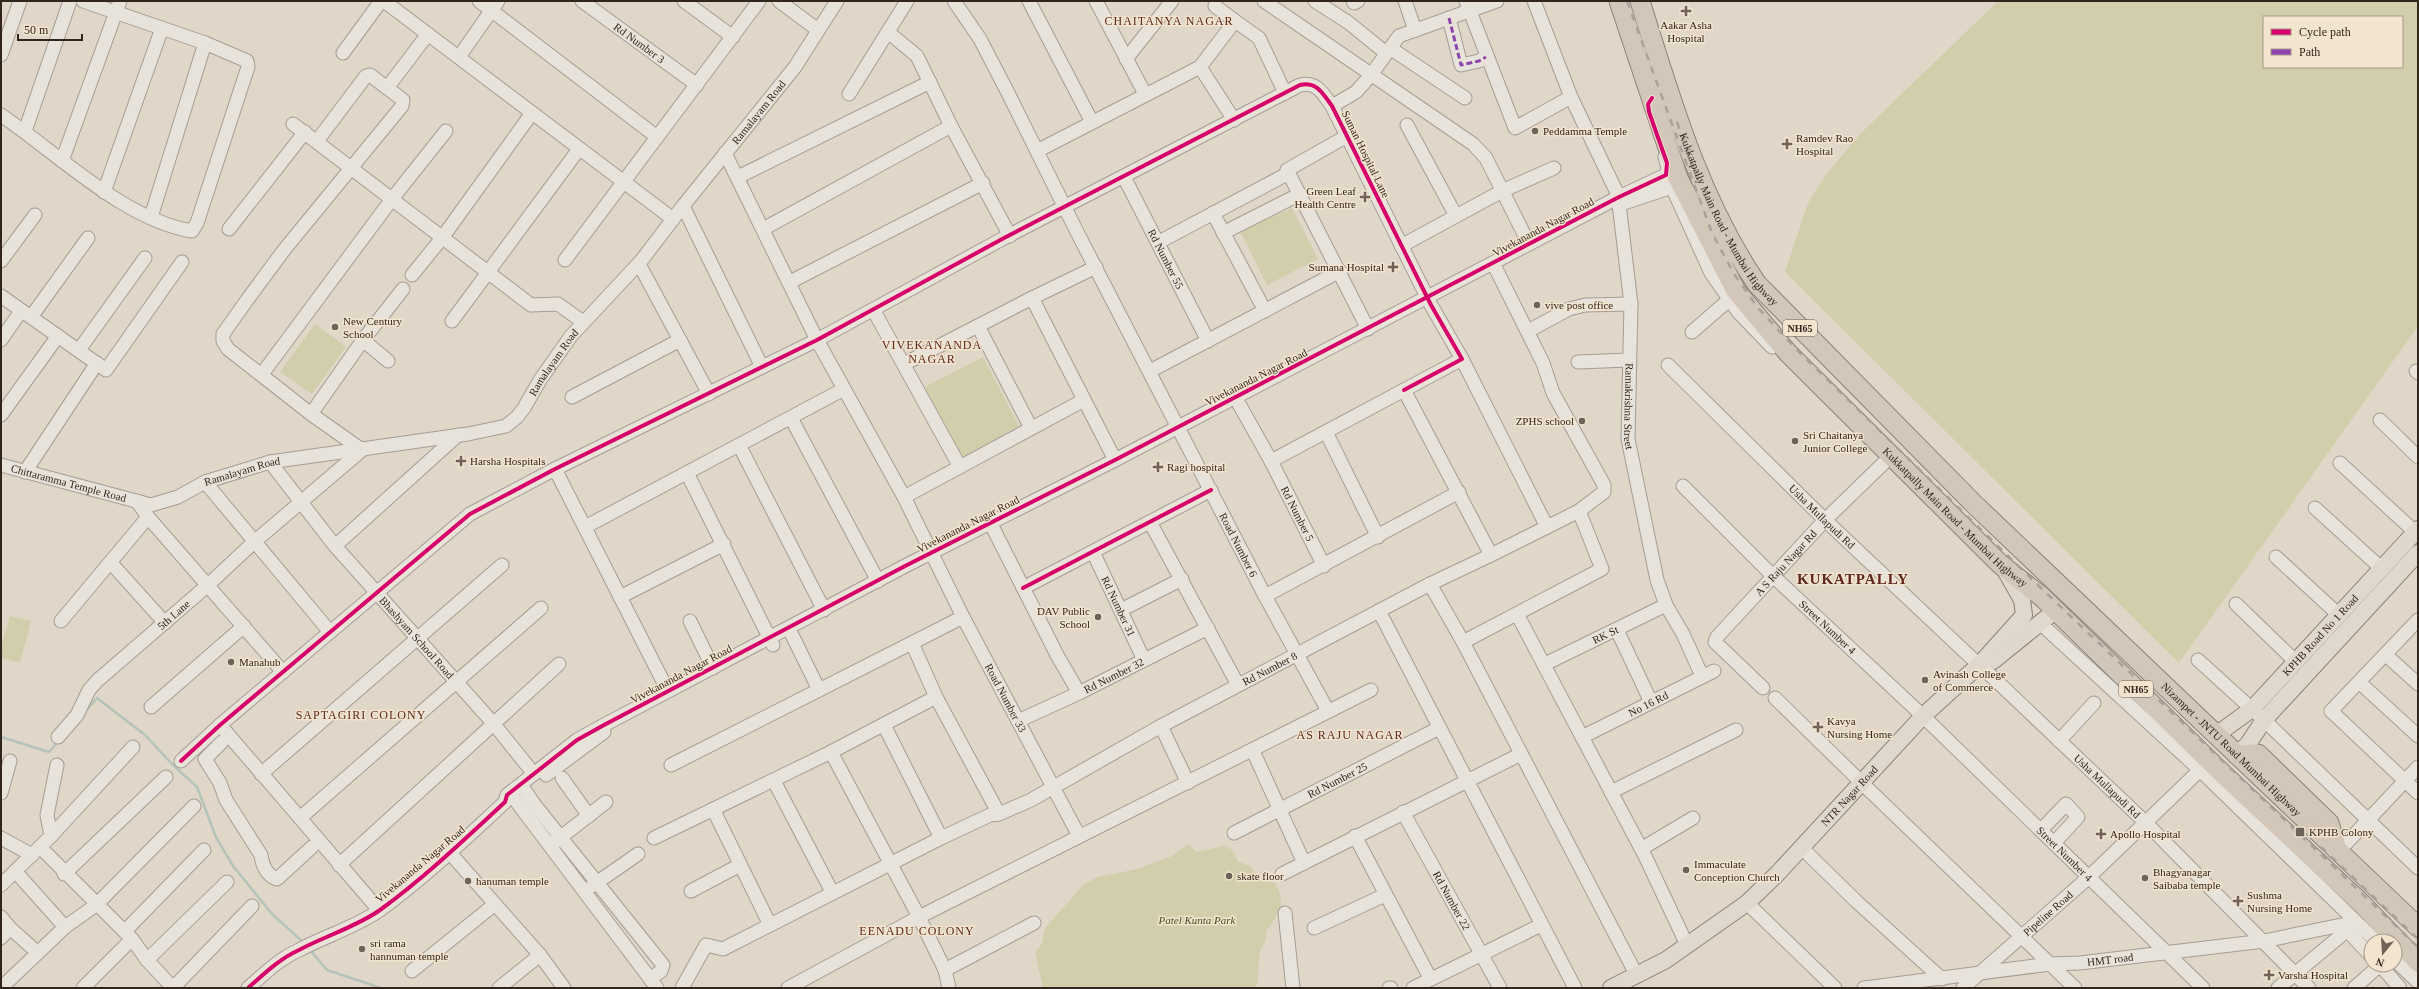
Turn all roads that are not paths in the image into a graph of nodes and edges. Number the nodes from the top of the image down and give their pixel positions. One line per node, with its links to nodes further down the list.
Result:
1 (20, 1): 40 (street)
2 (70, 1): 63 (street)
3 (83, 1): 28 (street)
4 (383, 1): 35 (street); 39 (street)
5 (479, 1): 25 (street)
6 (582, 1): 47 (street, Rd Number 3)
7 (684, 1): 36 (street)
8 (759, 1): 36 (street)
9 (779, 1): 32 (street)
10 (837, 1): 32 (street, Ramalayam Road)
11 (907, 1): 34 (street)
12 (954, 1): 70 (street, Road Number 6)
13 (1029, 1): 59 (street)
14 (1096, 1): 43 (street)
15 (1172, 1): 43 (street)
16 (1264, 1): 45 (street)
17 (1315, 1): 38 (street)
18 (1353, 1): 19 (street)
19 (1358, 1)
20 (1405, 1): 33 (street)
21 (1497, 1): 27 (street)
22 (1534, 1): 52 (street, Ramakrishna Street)
23 (1619, 1): 54 (highway, Kukkatpally Main Road - Mumbai Highway / NH65)
24 (1640, 1): 146 (highway, Kukkatpally Main Road - Mumbai Highway / NH65)
25 (494, 6): 41 (street); 67 (street)
26 (1215, 6): 30 (street)
27 (1467, 6): 29 (street); 42 (street)
28 (119, 7): 31 (street); 72 (street)
29 (1449, 18): 33 (street); 42 (street)
30 (1235, 21): 44 (street); 49 (street)
31 (162, 28): 37 (street); 82 (street)
32 (818, 30): 71 (street, Ramalayam Road)
33 (1415, 30): 38 (street)
34 (888, 32): 46 (street); 50 (street)
35 (428, 34): 41 (street); 48 (street)
36 (733, 36): 47 (street)
37 (205, 43): 91 (street); 91 (street)
38 (1388, 50): 45 (street); 53 (street)
39 (343, 54)
40 (1, 55)
41 (459, 57): 56 (street)
42 (1486, 57): 52 (street)
43 (1126, 59): 51 (street)
44 (1200, 67): 51 (street); 58 (street)
45 (1371, 75): 55 (street); 81 (street)
46 (930, 82): 62 (street); 76 (street)
47 (697, 85): 67 (street)
48 (387, 88): 68 (street); 73 (street)
49 (1285, 93): 55 (street, Suman Hospital Lane); 58 (street, Suman Hospital Lane)
50 (849, 94)
51 (1145, 94): 59 (street)
52 (1571, 97): 85 (street, Ramakrishna Street)
53 (1465, 98)
54 (1652, 98): 80 (highway, Kukkatpally Main Road - Mumbai Highway / NH65); 85 (street, Vivekananda Nagar Road)
55 (1332, 106): 66 (street, Suman Hospital Lane)
56 (532, 113): 69 (street); 98 (street)
57 (1, 115): 63 (street)
58 (1234, 120): 77 (street, Suman Hospital Lane)
59 (1092, 122): 70 (street)
60 (293, 124): 64 (street)
61 (1407, 125): 90 (street)
62 (951, 126): 79 (street); 94 (street)
63 (25, 131): 72 (street)
64 (305, 132): 68 (street); 93 (street)
65 (446, 132): 84 (street)
66 (1347, 136): 75 (street); 101 (street, Suman Hospital Lane)
67 (657, 137): 78 (street)
68 (317, 142): 73 (street)
69 (579, 149): 78 (street); 109 (street)
70 (1037, 151): 87 (street, Road Number 6)
71 (725, 153): 76 (street, Road Number 33); 86 (street, Ramalayam Road)
72 (62, 161): 82 (street)
73 (353, 168): 84 (street); 145 (street)
74 (1554, 168): 81 (street)
75 (1289, 173): 83 (street); 88 (street)
76 (738, 177): 94 (street, Road Number 33)
77 (1124, 177): 87 (street, Suman Hospital Lane); 99 (street, Rd Number 55)
78 (623, 182): 92 (street); 103 (street)
79 (983, 183): 96 (street); 113 (street)
80 (1678, 189): 85 (street, Vivekananda Nagar Road); 112 (highway, Kukkatpally Main Road - Mumbai Highway / NH65)
81 (1504, 190): 90 (street); 100 (street)
82 (104, 192): 91 (street)
83 (1300, 194): 95 (street); 110 (street)
84 (392, 199): 98 (street); 145 (street)
85 (1619, 201): 100 (street, Vivekananda Nagar Road); 108 (street, Vivekananda Nagar Road); 119 (street, Ramakrishna Street)
86 (683, 206): 92 (street, Ramalayam Road); 142 (street)
87 (1065, 208): 96 (street, Suman Hospital Lane); 107 (street, Road Number 6)
88 (1213, 213): 95 (street); 99 (street)
89 (35, 215): 104 (street)
90 (1456, 216): 101 (street)
91 (151, 217)
92 (673, 219): 106 (street, Ramalayam Road)
93 (229, 229)
94 (763, 229): 113 (street, Road Number 33)
95 (1223, 233): 120 (street)
96 (1010, 236): 121 (street, Suman Hospital Lane)
97 (88, 238): 122 (street)
98 (442, 238): 109 (street); 111 (street)
99 (1159, 242): 134 (street, Rd Number 55)
100 (1529, 244): 118 (street, Vivekananda Nagar Road)
101 (1401, 246): 118 (street, Suman Hospital Lane)
102 (145, 258): 135 (street)
103 (565, 260)
104 (1, 262)
105 (182, 262): 143 (street)
106 (638, 264): 124 (street, Ramalayam Road); 132 (street)
107 (1096, 267): 116 (street); 144 (street, Road Number 6)
108 (1496, 269): 118 (street, Vivekananda Nagar Road); 127 (street)
109 (487, 271): 123 (street); 124 (street)
110 (1340, 271): 120 (street); 126 (street)
111 (412, 275)
112 (1720, 275): 117 (street); 151 (highway, Kukkatpally Main Road - Mumbai Highway / NH65)
113 (790, 282): 133 (street, Road Number 33)
114 (403, 289): 131 (street)
115 (1, 296): 122 (street)
116 (1032, 298): 125 (street); 152 (street)
117 (1730, 299): 128 (street); 167 (street)
118 (1429, 302): 126 (street, Vivekananda Nagar Road); 136 (street, Suman Hospital Lane); 153 (street, Vivekananda Nagar Road)
119 (1631, 304): 127 (street); 137 (street, Ramakrishna Street)
120 (1265, 310): 134 (street)
121 (874, 311): 133 (street, Suman Hospital Lane); 140 (street)
122 (26, 314): 129 (street); 130 (street)
123 (452, 321)
124 (583, 322): 163 (street, Ramalayam Road)
125 (978, 326): 140 (street); 160 (street)
126 (1368, 329): 161 (street, Vivekananda Nagar Road)
127 (1528, 331): 185 (street, Rd Number 8)
128 (1692, 332)
129 (58, 336): 135 (street); 156 (street)
130 (1, 340)
131 (363, 340): 138 (street); 155 (street)
132 (680, 340): 149 (street); 150 (street)
133 (817, 340): 142 (street, Suman Hospital Lane); 147 (street, Road Number 33)
134 (1208, 341): 144 (street)
135 (79, 350): 143 (street)
136 (1462, 359): 148 (street); 191 (street, Suman Hospital Lane)
137 (1628, 360): 139 (street); 219 (street, Ramakrishna Street)
138 (388, 361)
139 (1578, 362)
140 (904, 364): 173 (street)
141 (1668, 365): 187 (street, Usha Mullapudi Rd)
142 (762, 367): 149 (street, Suman Hospital Lane)
143 (105, 369): 175 (street)
144 (1150, 371): 161 (street, Road Number 6)
145 (262, 374): 155 (street)
146 (1853, 381): 151 (highway); 154 (highway, Kukkatpally Main Road - Mumbai Highway / NH65)
147 (844, 390): 157 (street); 181 (street, Road Number 33)
148 (1404, 390): 162 (street); 180 (street)
149 (709, 394): 174 (street, Suman Hospital Lane)
150 (572, 397)
151 (1833, 399): 159 (highway, Kukkatpally Main Road - Mumbai Highway / NH65)
152 (1084, 400): 160 (street); 168 (street)
153 (1239, 404): 161 (street, Vivekananda Nagar Road); 169 (street, Rd Number 5)
154 (1880, 409): 159 (highway); 214 (highway, Kukkatpally Main Road - Mumbai Highway / NH65)
155 (311, 414): 165 (street)
156 (1, 415)
157 (791, 418): 164 (street); 210 (street)
158 (2380, 420): 166 (street)
159 (1862, 427): 167 (highway, Kukkatpally Main Road - Mumbai Highway / NH65)
160 (1031, 428): 173 (street)
161 (1180, 431): 168 (street, Vivekananda Nagar Road); 179 (street, Road Number 6); 192 (street, Vivekananda Nagar Road)
162 (1326, 432): 169 (street); 194 (street)
163 (458, 436): 165 (street, Ramalayam Road); 197 (street)
164 (740, 445): 176 (street); 222 (street)
165 (362, 450): 170 (street, Ramalayam Road); 183 (street, 5th Lane)
166 (2418, 457)
167 (1888, 459): 187 (street, A S Raju Nagar Rd); 189 (street); 204 (highway, Kukkatpally Main Road - Mumbai Highway / NH65)
168 (1115, 460): 200 (street, Vivekananda Nagar Road)
169 (1271, 461): 206 (street, Rd Number 5)
170 (270, 462): 177 (street, Ramalayam Road); 183 (street, Bhashyam School Road)
171 (2340, 464): 193 (street)
172 (1, 465): 175 (street, Chittaramma Temple Road)
173 (960, 467): 181 (street)
174 (555, 469): 190 (street); 215 (street, Suman Hospital Lane)
175 (24, 472): 182 (street, Chittaramma Temple Road)
176 (687, 473): 190 (street); 196 (street)
177 (205, 482): 182 (street, Ramalayam Road); 195 (street)
178 (1683, 486): 208 (street, Street Number 4)
179 (1211, 490): 188 (street); 216 (street, Road Number 6)
180 (1459, 492): 194 (street); 201 (street)
181 (904, 497): 200 (street, Road Number 33)
182 (137, 501): 186 (street)
183 (301, 503): 195 (street, 5th Lane); 197 (street, Bhashyam School Road)
184 (2315, 508): 207 (street)
185 (1579, 511): 191 (street, Rd Number 8); 225 (street)
186 (148, 517): 203 (street); 212 (street)
187 (1824, 520): 208 (street, A S Raju Nagar Rd); 249 (street, Usha Mullapudi Rd)
188 (1150, 522): 198 (street); 209 (street)
189 (1948, 525)
190 (585, 527): 217 (street)
191 (1547, 527): 201 (street, Rd Number 8)
192 (994, 530): 200 (street, Vivekananda Nagar Road); 213 (street)
193 (2417, 531): 207 (main road, KPHB Road No 1 Road)
194 (1378, 537): 206 (street)
195 (254, 542): 212 (street, 5th Lane); 236 (street)
196 (724, 544): 217 (street); 239 (street)
197 (335, 546): 215 (street, Bhashyam School Road)
198 (1093, 552): 213 (street); 223 (street, Rd Number 31)
199 (2418, 553): 270 (main road, KPHB Road No 1 Road)
200 (933, 555): 210 (street, Vivekananda Nagar Road); 227 (street, Road Number 33); 237 (street, Vivekananda Nagar Road)
201 (1491, 555): 211 (street, Rd Number 8)
202 (2276, 557): 226 (street)
203 (110, 563): 228 (street); 230 (street)
204 (2000, 564): 220 (highway, Kukkatpally Main Road - Mumbai Highway / NH65); 249 (main road, NTR Nagar Road)
205 (502, 565): 238 (street)
206 (1324, 566): 216 (street)
207 (2382, 569): 226 (main road, KPHB Road No 1 Road)
208 (1774, 576): 257 (street, A S Raju Nagar Rd); 269 (street, Street Number 4)
209 (1182, 579): 223 (street); 234 (street)
210 (878, 581): 222 (street, Vivekananda Nagar Road)
211 (1430, 584): 224 (street, Rd Number 8); 240 (street)
212 (208, 585): 230 (street, 5th Lane); 233 (street)
213 (1023, 588): 261 (street)
214 (2062, 588): 278 (highway, Nizampet - JNTU Road Mumbai Highway / NH65)
215 (377, 594): 236 (street, Suman Hospital Lane); 238 (street, Bhashyam School Road)
216 (1265, 596): 242 (street, Road Number 6)
217 (620, 597): 260 (street)
218 (2236, 604): 246 (street)
219 (1666, 605): 235 (street, RK St); 252 (street, Ramakrishna Street)
220 (2052, 607): 231 (main road, NTR Nagar Road); 282 (highway, Nizampet - JNTU Road Mumbai Highway / NH65)
221 (541, 608): 253 (street)
222 (824, 610): 239 (street, Vivekananda Nagar Road)
223 (1121, 610): 244 (street, Rd Number 31)
224 (1379, 611): 242 (street, Rd Number 8); 276 (street)
225 (1517, 614): 240 (street); 248 (street)
226 (2340, 616): 246 (main road, KPHB Road No 1 Road)
227 (963, 617): 241 (street); 271 (street, Road Number 33)
228 (61, 621)
229 (690, 621): 250 (street)
230 (165, 623): 281 (street, 5th Lane)
231 (2040, 623): 249 (main road, NTR Nagar Road); 292 (street)
232 (2416, 625): 243 (street)
233 (244, 626): 251 (street); 266 (street)
234 (1208, 628): 244 (street, Rd Number 32); 256 (street)
235 (1617, 630): 248 (street, RK St); 264 (street)
236 (330, 632): 251 (street, Suman Hospital Lane)
237 (792, 635): 239 (street, Vivekananda Nagar Road); 258 (street)
238 (417, 638): 253 (street, Bhashyam School Road); 296 (street)
239 (772, 642): 250 (street, Vivekananda Nagar Road); 306 (street, Vivekananda Nagar Road)
240 (1463, 642): 289 (street)
241 (912, 643): 258 (street); 262 (street)
242 (1298, 654): 256 (street, Rd Number 8); 268 (street, Road Number 6)
243 (2386, 655): 254 (street); 255 (street)
244 (1144, 660): 261 (street, Rd Number 32)
245 (2198, 660): 267 (street)
246 (2296, 662): 267 (main road, KPHB Road No 1 Road)
247 (559, 664): 272 (street)
248 (1545, 664): 279 (street)
249 (1981, 667): 269 (main road, NTR Nagar Road); 283 (street, Usha Mullapudi Rd)
250 (713, 668): 260 (street, Vivekananda Nagar Road)
251 (283, 672): 273 (street, Suman Hospital Lane)
252 (1708, 674): 264 (street, No 16 Rd)
253 (456, 682): 272 (street, Bhashyam School Road); 318 (street)
254 (2359, 682): 280 (street); 301 (street)
255 (2418, 684)
256 (1238, 685): 275 (street, Rd Number 8)
257 (1763, 688)
258 (819, 690): 294 (street)
259 (1371, 690): 268 (street)
260 (668, 691): 297 (street, Vivekananda Nagar Road)
261 (1079, 693): 271 (street, Rd Number 32)
262 (936, 697): 274 (street); 316 (street)
263 (1775, 698): 304 (street)
264 (1651, 702): 279 (street, No 16 Rd)
265 (2094, 703): 283 (street)
266 (152, 707)
267 (2252, 709): 270 (street); 278 (main road, KPHB Road No 1 Road)
268 (1328, 711): 286 (street)
269 (1925, 718): 304 (main road, NTR Nagar Road); 322 (street, Street Number 4)
270 (2264, 720): 287 (main road, KPHB Road No 1 Road); 320 (street)
271 (1018, 721): 305 (street, Road Number 33)
272 (493, 723): 297 (street, Bhashyam School Road); 343 (street)
273 (220, 725): 284 (street, Suman Hospital Lane); 296 (street)
274 (884, 725): 288 (street); 330 (street)
275 (1161, 726): 303 (street); 305 (street, Rd Number 8)
276 (1439, 728): 300 (street); 314 (street, Rd Number 25)
277 (1736, 730): 307 (street)
278 (2216, 735): 287 (highway, Nizampet - JNTU Road Mumbai Highway / NH65)
279 (1582, 736): 307 (street)
280 (2418, 736)
281 (58, 737)
282 (2187, 739): 292 (highway); 386 (highway, Nizampet - JNTU Road Mumbai Highway / NH65)
283 (2059, 741): 321 (street, Usha Mullapudi Rd)
284 (202, 742): 291 (street, Suman Hospital Lane); 333 (street)
285 (133, 747): 324 (street)
286 (1252, 751): 303 (street); 314 (street)
287 (2248, 751): 338 (highway, Nizampet - JNTU Road Mumbai Highway / NH65)
288 (831, 752): 302 (street); 342 (street)
289 (1521, 754): 300 (street); 396 (street)
290 (10, 761): 309 (street)
291 (181, 761)
292 (2194, 764): 321 (street, Pipeline Road); 368 (street)
293 (57, 765): 324 (street)
294 (671, 765)
295 (2418, 767): 301 (street)
296 (261, 774): 318 (street)
297 (534, 774): 306 (street, Vivekananda Nagar Road)
298 (166, 777): 347 (street)
299 (562, 778): 317 (street)
300 (1467, 779): 315 (street); 367 (street)
301 (2405, 780): 308 (street); 320 (street)
302 (774, 781): 313 (street); 355 (street)
303 (1188, 783): 325 (street)
304 (1864, 785): 337 (main road, NTR Nagar Road); 359 (main road, NTR Nagar Road); 377 (street)
305 (1051, 787): 316 (street, Rd Number 8); 325 (street, Road Number 33)
306 (524, 788): 310 (street, Vivekananda Nagar Road); 327 (street)
307 (1611, 792): 334 (street)
308 (2418, 792)
309 (1, 794)
310 (510, 798): 332 (street); 339 (street, Vivekananda Nagar Road)
311 (606, 802): 317 (street)
312 (194, 806): 358 (street)
313 (713, 809): 329 (street); 344 (street)
314 (1279, 810): 323 (street, Rd Number 25); 341 (street)
315 (1403, 812): 326 (street); 383 (street, Rd Number 22)
316 (998, 814): 330 (street, Rd Number 8)
317 (589, 816): 327 (street)
318 (300, 818): 343 (street)
319 (1693, 818): 334 (street)
320 (2367, 820): 338 (street); 345 (street)
321 (2146, 823): 349 (street, Pipeline Road); 378 (street, Usha Mullapudi Rd)
322 (2042, 829): 331 (street, Street Number 4); 331 (street)
323 (1234, 833)
324 (51, 836): 336 (street)
325 (1079, 836): 364 (street)
326 (1355, 836): 341 (street); 356 (street)
327 (562, 837): 332 (street); 351 (street)
328 (1, 838): 336 (street)
329 (654, 838)
330 (941, 838): 342 (street, Rd Number 8)
331 (2056, 842): 349 (street, Street Number 4)
332 (550, 846): 353 (street)
333 (312, 847)
334 (1641, 849): 379 (street)
335 (204, 850): 375 (street)
336 (36, 851): 346 (street); 347 (street)
337 (1806, 852): 359 (main road, NTR Nagar Road); 398 (street)
338 (2338, 852): 370 (highway, Nizampet - JNTU Road Mumbai Highway / NH65)
339 (450, 853): 357 (street); 361 (street, Vivekananda Nagar Road)
340 (638, 854): 351 (street)
341 (1304, 863): 348 (street)
342 (891, 864): 355 (street, Rd Number 8); 364 (street)
343 (339, 865): 361 (street)
344 (740, 865): 354 (street); 366 (street)
345 (2418, 868)
346 (16, 871): 352 (street); 369 (street)
347 (64, 874): 358 (street)
348 (1282, 874)
349 (2089, 877): 377 (street, Pipeline Road); 381 (street, Street Number 4)
350 (227, 882): 385 (street)
351 (598, 882): 353 (street); 400 (street)
352 (1, 885)
353 (584, 891): 400 (street)
354 (691, 891)
355 (832, 892): 366 (street, Rd Number 8)
356 (1385, 895): 372 (street); 397 (street)
357 (496, 904): 384 (street); 391 (street)
358 (96, 905): 369 (street); 375 (street)
359 (1749, 905): 379 (main road, NTR Nagar Road); 416 (main road, NTR Nagar Road); 417 (street)
360 (252, 906): 401 (street)
361 (379, 910): 405 (street, Vivekananda Nagar Road)
362 (1284, 913): 411 (street)
363 (1, 917): 371 (street)
364 (919, 917): 390 (street); 409 (street)
365 (1034, 923): 390 (street)
366 (770, 925): 408 (street, Rd Number 8)
367 (1541, 925): 383 (street); 414 (street)
368 (2359, 925): 373 (street); 374 (street)
369 (65, 927): 382 (street)
370 (2418, 927)
371 (10, 928): 376 (street); 382 (street)
372 (1314, 928)
373 (2345, 929): 378 (street, HMT road); 380 (street); 395 (street)
374 (2368, 933)
375 (129, 935): 385 (street); 404 (street)
376 (1, 938)
377 (2022, 938): 388 (street); 394 (street, Pipeline Road)
378 (2264, 941): 381 (street, HMT road); 395 (street, Usha Mullapudi Rd)
379 (1687, 945): 396 (main road, NTR Nagar Road)
380 (2363, 948)
381 (2167, 951): 387 (street, HMT road); 420 (street, Street Number 4)
382 (38, 953): 403 (street)
383 (1481, 953): 397 (street); 413 (street, Rd Number 22)
384 (540, 955): 406 (street); 407 (street)
385 (147, 960): 401 (street)
386 (2418, 962)
387 (2080, 963): 388 (street, HMT road); 402 (street)
388 (2050, 964): 394 (street, HMT road); 402 (street)
389 (2403, 968): 399 (street)
390 (945, 970): 410 (street)
391 (412, 971)
392 (2371, 973): 423 (street)
393 (2387, 973): 424 (street)
394 (1977, 974): 398 (street, HMT road); 419 (street, Pipeline Road)
395 (2296, 974): 421 (street); 422 (street, Usha Mullapudi Rd)
396 (1637, 976): 415 (main road, NTR Nagar Road)
397 (1430, 978): 412 (street)
398 (1942, 979): 418 (street, HMT road)
399 (2418, 982)
400 (653, 983)
401 (160, 984)
402 (2066, 985)
403 (1, 988)
404 (83, 988)
405 (248, 988)
406 (499, 988)
407 (564, 988)
408 (682, 988)
409 (788, 988)
410 (949, 988)
411 (1293, 988)
412 (1413, 988)
413 (1500, 988)
414 (1575, 988)
415 (1611, 988)
416 (1624, 988)
417 (1835, 988)
418 (1864, 988)
419 (1963, 988)
420 (2203, 988)
421 (2278, 988)
422 (2309, 988)
423 (2354, 988)
424 (2400, 988)

